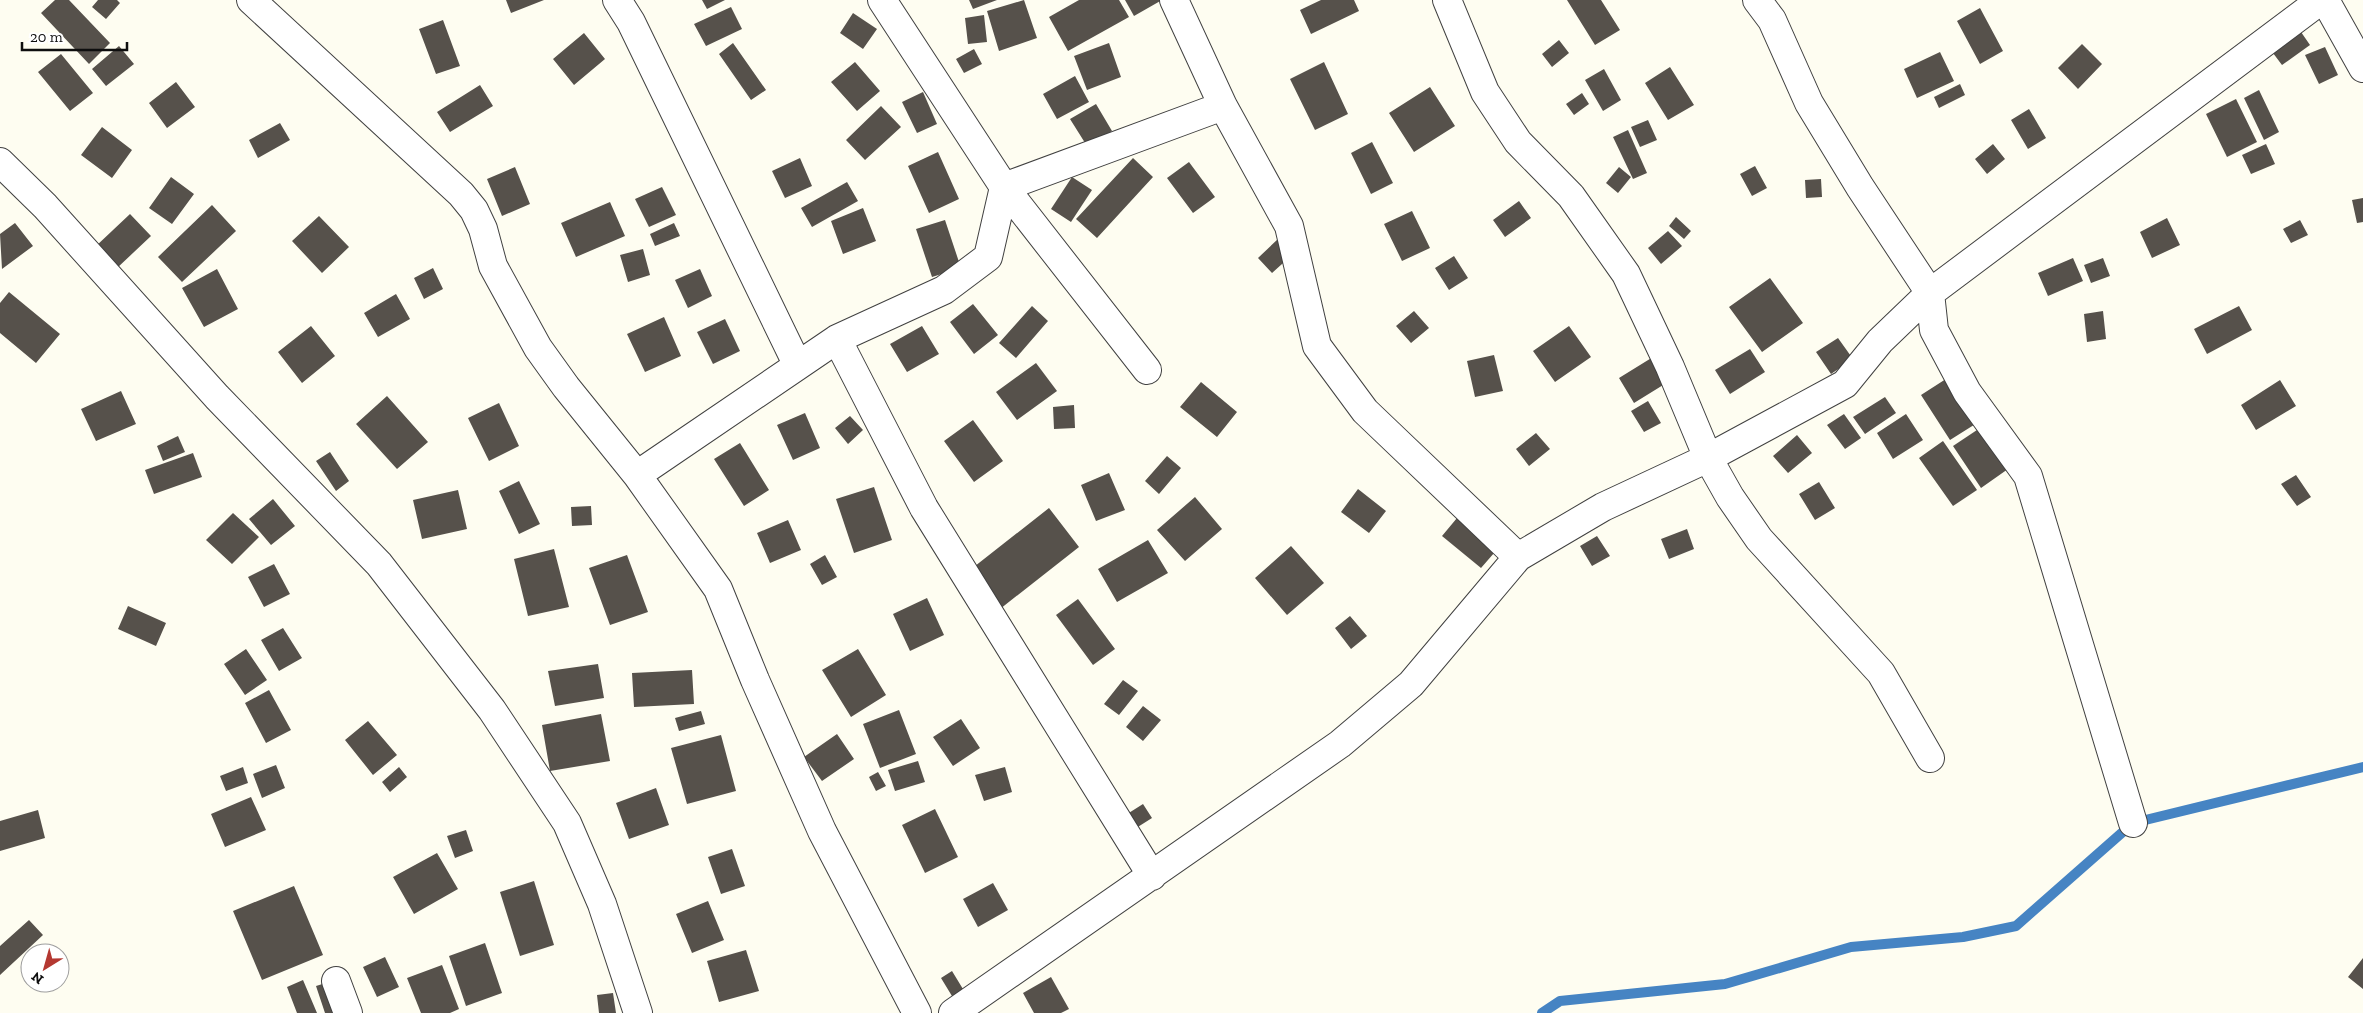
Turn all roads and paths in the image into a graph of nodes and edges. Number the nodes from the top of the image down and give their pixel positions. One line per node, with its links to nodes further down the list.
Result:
1 (250, 0): 18 (street)
2 (617, 0): 15 (street)
3 (882, 0): 12 (street)
4 (1174, 0): 10 (street)
5 (1447, 0): 17 (street)
6 (1757, 0): 13 (street)
7 (2321, 0): 13 (street)
8 (2325, 0): 9 (street)
9 (2363, 68)
10 (1223, 106): 12 (street); 19 (street)
11 (0, 162): 25 (street)
12 (1004, 187): 14 (street); 16 (street)
13 (1930, 293): 17 (street); 21 (street)
14 (837, 339): 15 (street); 22 (street)
15 (797, 364): 18 (street)
16 (1146, 370)
17 (1708, 458): 19 (street); 20 (street)
18 (637, 475): 26 (street)
19 (1518, 557): 22 (street)
20 (1930, 758)
21 (2133, 823)
22 (1152, 876): 27 (street)
23 (336, 981): 24 (street)
24 (348, 1013)
25 (638, 1013)
26 (916, 1013)
27 (953, 1013)

